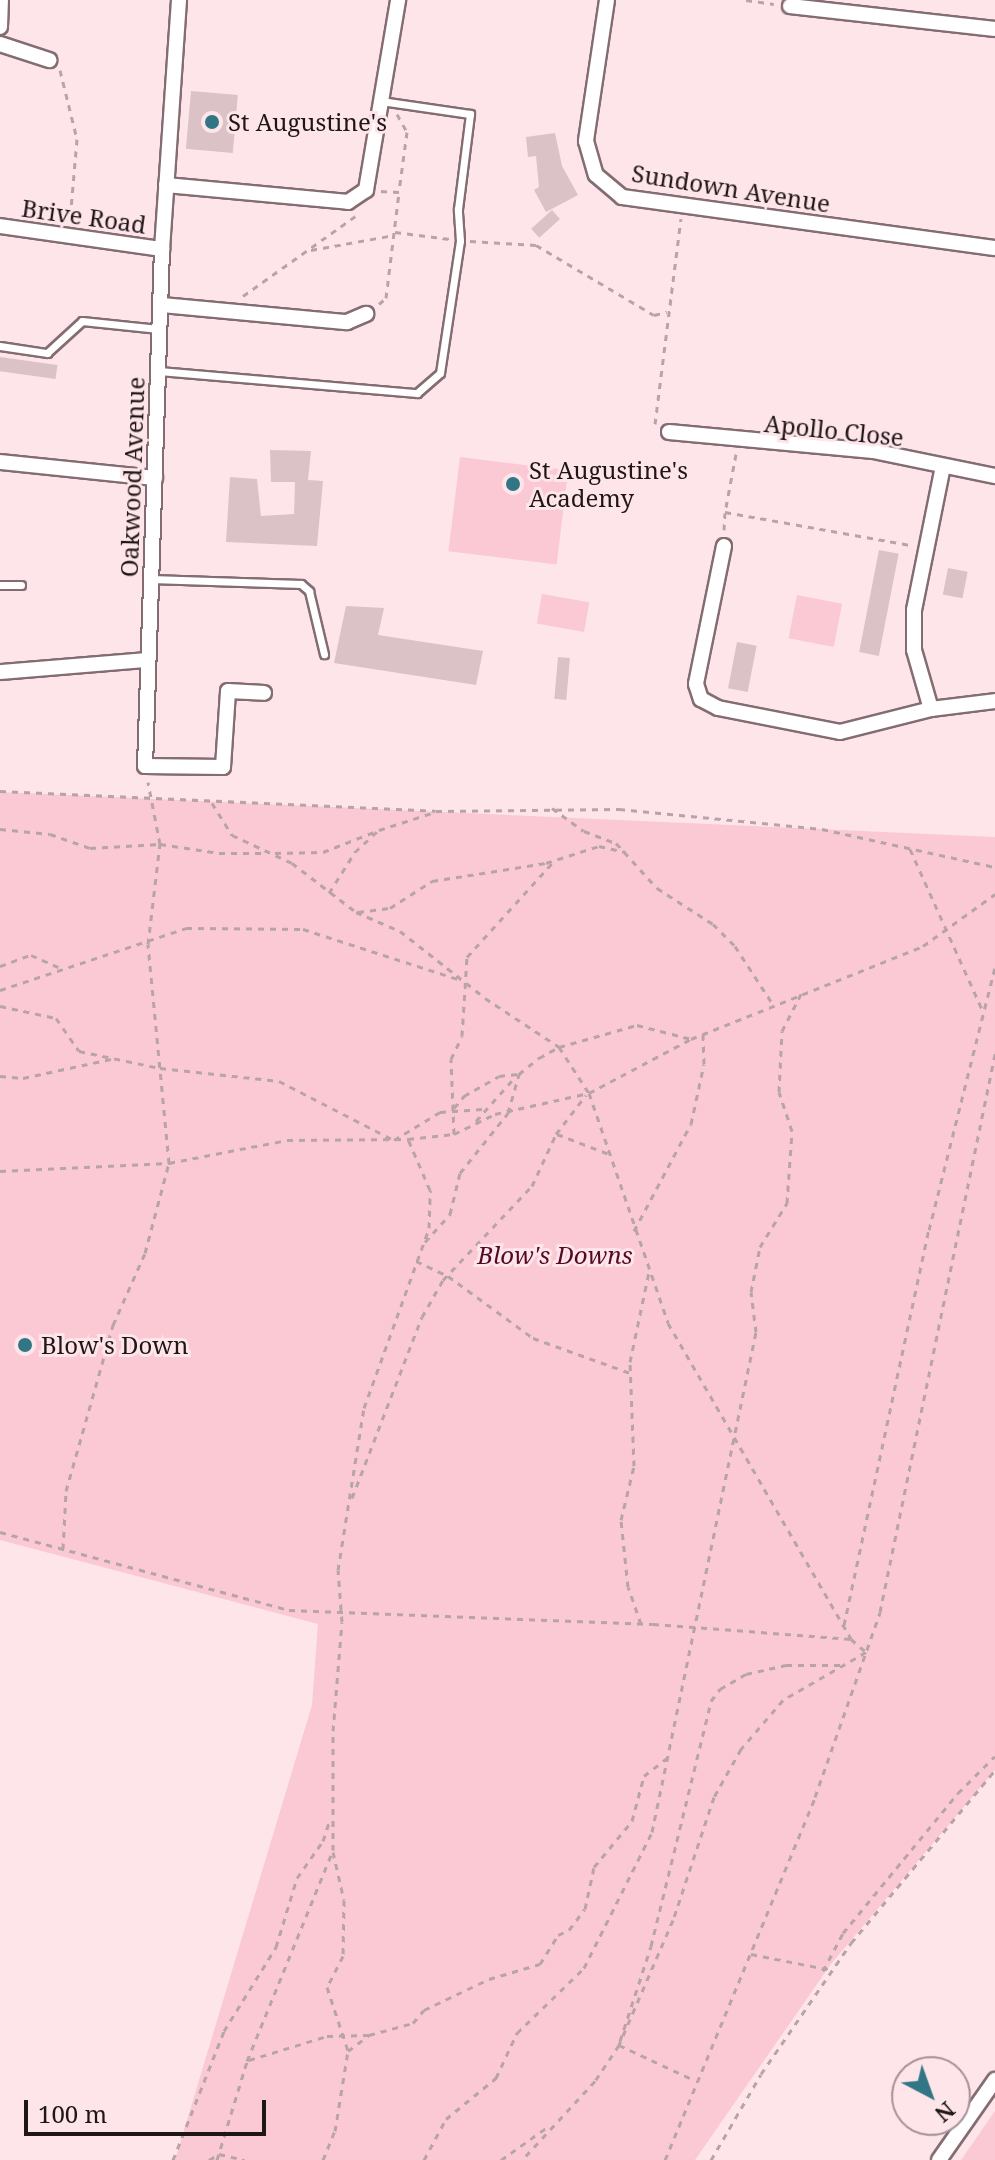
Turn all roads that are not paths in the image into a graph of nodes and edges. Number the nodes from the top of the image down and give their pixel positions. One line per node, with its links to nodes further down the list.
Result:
1 (1, 0): 6 (street)
2 (179, 0): 11 (street, Oakwood Avenue)
3 (398, 0): 10 (street)
4 (607, 0): 13 (street, Sundown Avenue)
5 (790, 6): 7 (street)
6 (0, 27)
7 (995, 29)
8 (0, 44): 9 (street)
9 (49, 60)
10 (381, 101): 11 (street); 19 (lane)
11 (166, 185): 14 (street, Oakwood Avenue)
12 (0, 226): 14 (street, Brive Road)
13 (995, 248)
14 (162, 249): 15 (street, Oakwood Avenue)
15 (162, 305): 16 (street); 17 (street, Oakwood Avenue)
16 (366, 314)
17 (161, 329): 18 (lane); 19 (street, Oakwood Avenue)
18 (0, 346)
19 (158, 371): 24 (street, Oakwood Avenue)
20 (669, 432): 22 (street, Apollo Close)
21 (0, 462): 24 (street)
22 (943, 466): 23 (street, Apollo Close); 34 (street)
23 (995, 476)
24 (155, 478): 26 (street, Oakwood Avenue)
25 (724, 546): 34 (street)
26 (150, 578): 29 (lane); 30 (street, Oakwood Avenue)
27 (0, 585): 28 (lane)
28 (21, 585)
29 (324, 654)
30 (147, 660): 31 (street); 32 (street, Oakwood Avenue)
31 (0, 672)
32 (264, 693)
33 (995, 701): 34 (street)
34 (931, 709)
35 (995, 2080): 36 (street)
36 (939, 2160)

